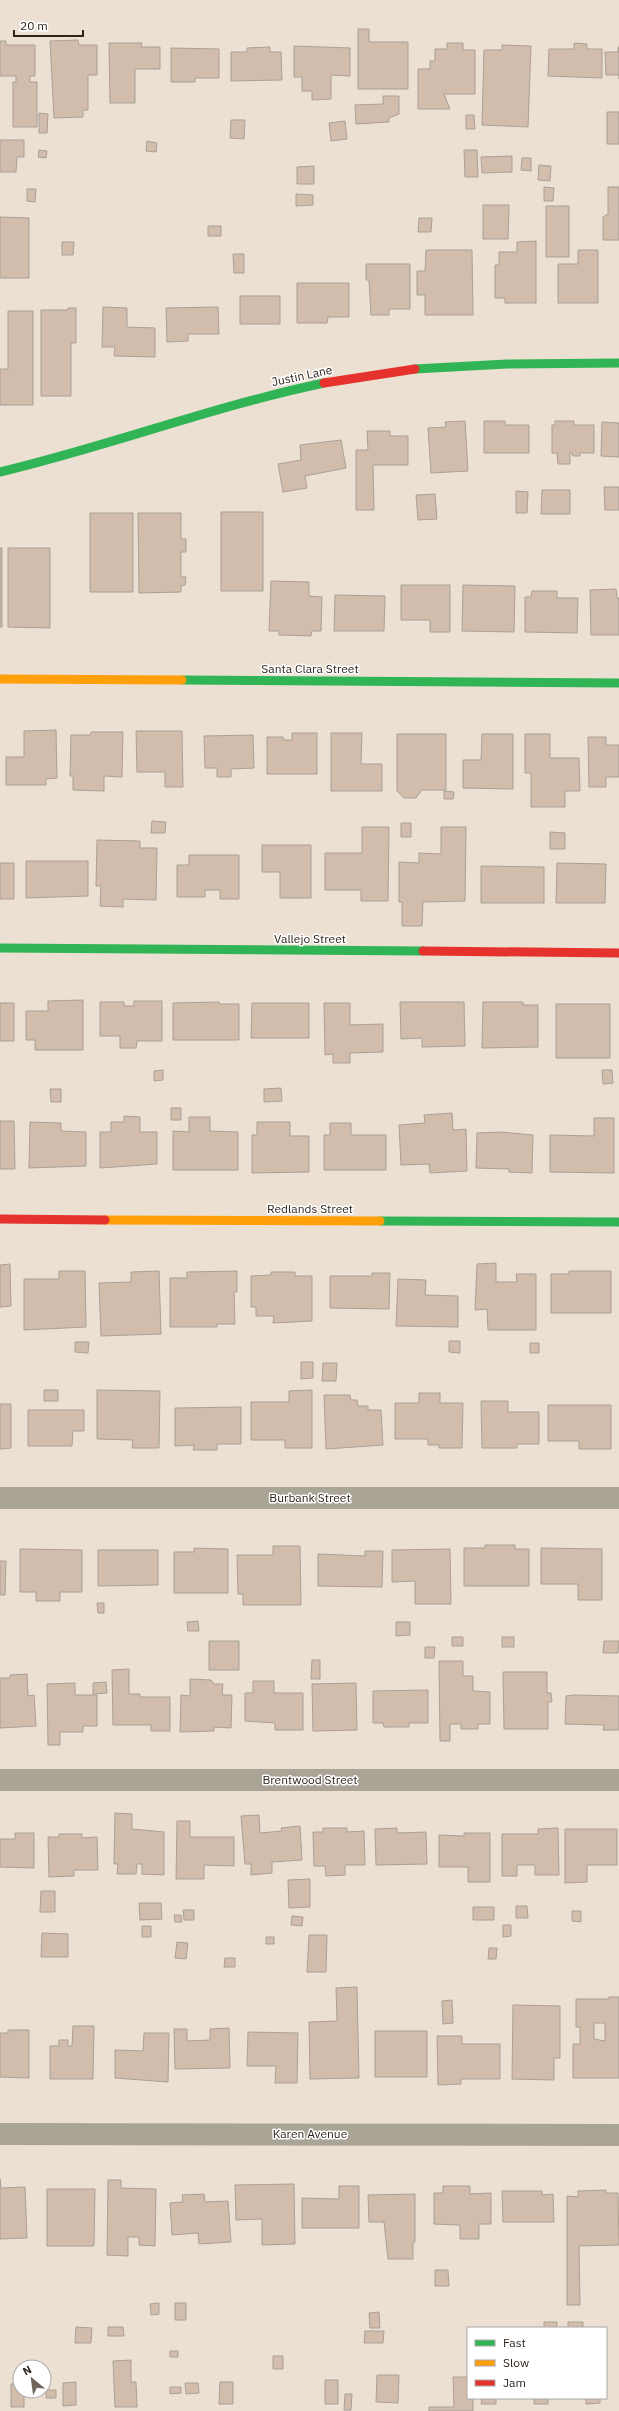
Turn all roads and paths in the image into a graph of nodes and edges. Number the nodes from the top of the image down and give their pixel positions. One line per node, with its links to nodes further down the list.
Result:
1 (619, 363): 2 (street, Justin Lane)
2 (0, 472)
3 (0, 679): 4 (street, Santa Clara Street)
4 (619, 682)
5 (0, 948): 6 (street, Vallejo Street)
6 (619, 953)
7 (0, 1219): 8 (street, Redlands Street)
8 (619, 1222)
9 (0, 1498): 10 (street, Burbank Street)
10 (619, 1498)
11 (0, 1780): 12 (street, Brentwood Street)
12 (619, 1780)
13 (0, 2134): 14 (street, Karen Avenue)
14 (619, 2135)

